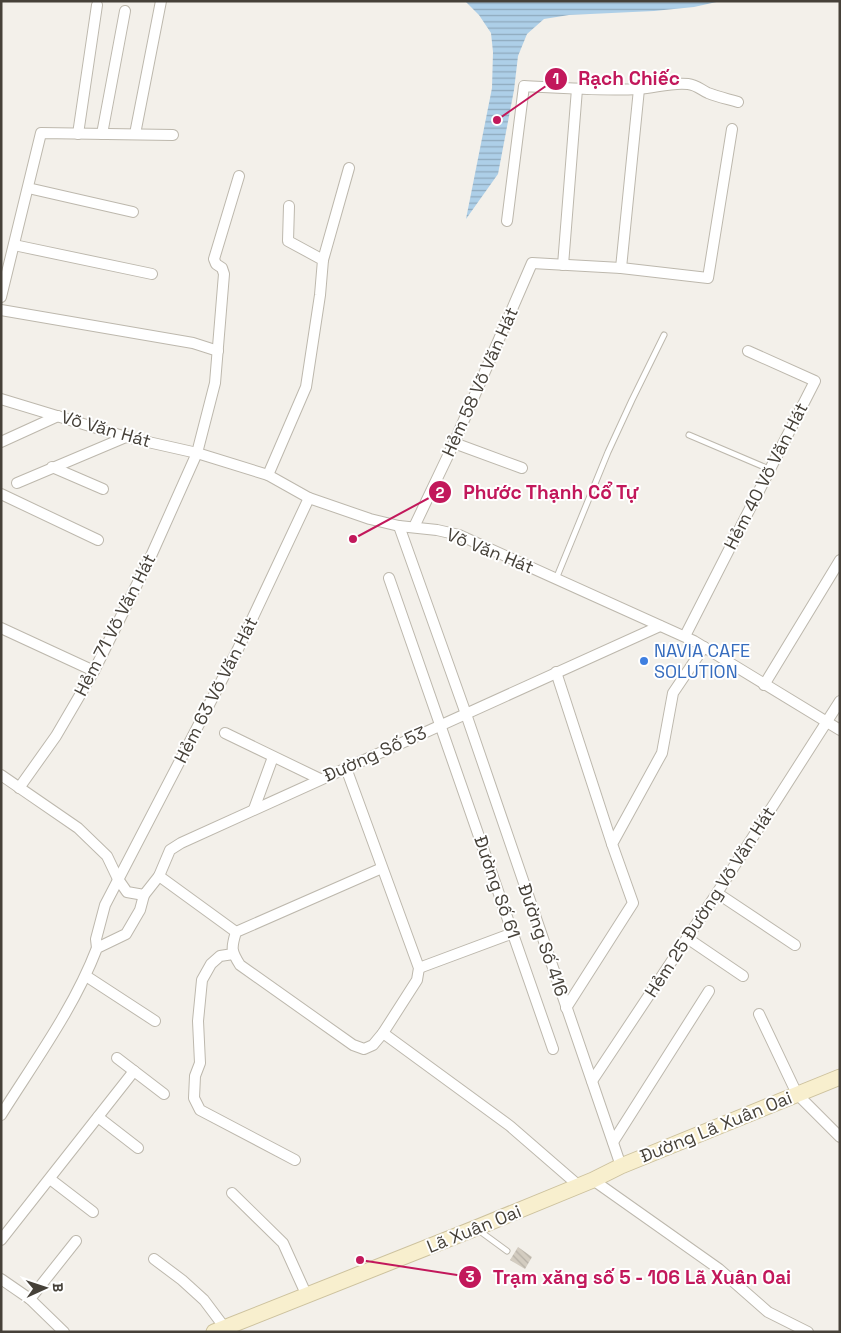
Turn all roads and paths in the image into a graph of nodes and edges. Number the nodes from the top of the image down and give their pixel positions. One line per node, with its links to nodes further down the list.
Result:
1 (161, 1): 10 (street)
2 (97, 5): 8 (street)
3 (125, 11): 9 (street)
4 (578, 89): 5 (street); 17 (street); 20 (street)
5 (639, 89): 6 (street); 21 (street)
6 (738, 102)
7 (732, 129): 21 (street)
8 (78, 134): 9 (street); 14 (street)
9 (102, 134): 10 (street)
10 (135, 134): 11 (street)
11 (174, 134)
12 (349, 168): 19 (street)
13 (239, 176): 26 (street, Hẻm 71 Võ Văn Hát)
14 (28, 188): 16 (street); 18 (street)
15 (289, 206): 19 (street)
16 (133, 212)
17 (507, 221)
18 (14, 245): 22 (street); 23 (street)
19 (323, 260): 38 (street)
20 (562, 265): 21 (street); 33 (street, Hẻm 58 Võ Văn Hát)
21 (621, 268)
22 (152, 274)
23 (1, 297)
24 (1, 310): 26 (street)
25 (664, 335): 48 (lane)
26 (218, 351): 34 (street, Hẻm 71 Võ Văn Hát)
27 (748, 351): 37 (street, Hẻm 40 Võ Văn Hát)
28 (1, 399): 29 (street, Võ Văn Hát)
29 (58, 416): 31 (street, Võ Văn Hát); 32 (street)
30 (688, 435): 37 (lane)
31 (126, 436): 34 (street, Võ Văn Hát); 35 (street)
32 (1, 442)
33 (454, 443): 36 (street); 44 (street, Hẻm 58 Võ Văn Hát)
34 (196, 453): 38 (street, Võ Văn Hát); 53 (street, Hẻm 71 Võ Văn Hát)
35 (52, 467): 39 (street); 40 (street)
36 (522, 468)
37 (769, 469): 51 (street, Hẻm 40 Võ Văn Hát)
38 (268, 475): 42 (street, Võ Văn Hát)
39 (17, 483)
40 (103, 489)
41 (1, 494): 45 (street)
42 (309, 498): 43 (street, Võ Văn Hát); 71 (street, Hẻm 63 Võ Văn Hát)
43 (399, 526): 44 (street, Võ Văn Hát); 57 (street, Đường Số 416)
44 (414, 527): 48 (street, Võ Văn Hát)
45 (98, 540)
46 (840, 560): 55 (street)
47 (389, 578): 59 (street, Đường Số 61)
48 (556, 579): 49 (street, Võ Văn Hát)
49 (660, 626): 51 (street, Võ Văn Hát); 54 (street, Đường Số 53)
50 (1, 628): 53 (street)
51 (685, 636): 52 (street, Võ Văn Hát)
52 (704, 647): 55 (street, Võ Văn Hát); 68 (street)
53 (94, 671): 66 (street, Hẻm 71 Võ Văn Hát)
54 (556, 672): 57 (street, Đường Số 53); 68 (street)
55 (764, 685): 58 (street, Võ Văn Hát)
56 (840, 701): 58 (street, Hẻm 25 Đường Võ Văn Hát)
57 (466, 714): 59 (street, Đường Số 53); 84 (street, Đường Số 416)
58 (826, 722): 60 (street, Võ Văn Hát); 72 (street, Hẻm 25 Đường Võ Văn Hát)
59 (442, 724): 63 (street, Đường Số 53); 75 (street, Đường Số 61)
60 (840, 730)
61 (225, 733): 62 (street)
62 (273, 757): 65 (street); 67 (street)
63 (346, 768): 65 (street, Đường Số 53); 69 (street)
64 (1, 775): 66 (street)
65 (320, 779): 67 (street, Đường Số 53)
66 (19, 788): 71 (street)
67 (254, 810): 70 (street, Đường Số 53)
68 (612, 844): 84 (street)
69 (382, 868): 74 (street); 80 (street)
70 (159, 876): 73 (street, Đường Số 53); 74 (street)
71 (118, 879): 73 (street); 78 (street, Hẻm 63 Võ Văn Hát)
72 (717, 893): 76 (street, Hẻm 25 Đường Võ Văn Hát); 77 (street)
73 (144, 895): 78 (street, Đường Số 53)
74 (236, 932): 79 (street)
75 (513, 933): 80 (street); 88 (street, Đường Số 61)
76 (687, 938): 82 (street); 92 (street, Hẻm 25 Đường Võ Văn Hát)
77 (795, 945)
78 (97, 948): 81 (street, Hẻm 63 Võ Văn Hát)
79 (233, 954): 87 (street); 100 (street)
80 (419, 968): 87 (street)
81 (86, 976): 86 (street); 95 (street, Hẻm 63 Võ Văn Hát)
82 (743, 976)
83 (710, 991): 98 (street)
84 (566, 1008): 92 (street, Đường Số 416)
85 (759, 1014): 94 (street)
86 (155, 1020)
87 (383, 1034): 104 (street)
88 (553, 1049)
89 (117, 1058): 90 (street)
90 (134, 1071): 93 (street); 96 (street)
91 (840, 1077): 94 (main road, Đường Lã Xuân Oai)
92 (592, 1081): 98 (street, Đường Số 416)
93 (164, 1094)
94 (797, 1094): 97 (street); 101 (main road, Đường Lã Xuân Oai)
95 (1, 1115)
96 (98, 1117): 99 (street); 102 (street)
97 (840, 1137)
98 (613, 1142): 101 (street, Đường Số 416)
99 (138, 1148)
100 (295, 1160)
101 (621, 1166): 103 (main road, Đường Lã Xuân Oai)
102 (50, 1179): 106 (street); 108 (street)
103 (594, 1180): 104 (main road, Lã Xuân Oai); 117 (street)
104 (578, 1185): 107 (main road, Lã Xuân Oai)
105 (232, 1193): 113 (street)
106 (93, 1212)
107 (476, 1228): 110 (lane); 113 (main road, Lã Xuân Oai)
108 (1, 1240)
109 (76, 1241): 114 (street)
110 (507, 1251)
111 (154, 1259): 115 (street)
112 (1, 1279): 114 (street)
113 (307, 1296): 115 (main road, Lã Xuân Oai)
114 (30, 1299): 116 (street)
115 (219, 1330)
116 (64, 1332)
117 (808, 1332)

